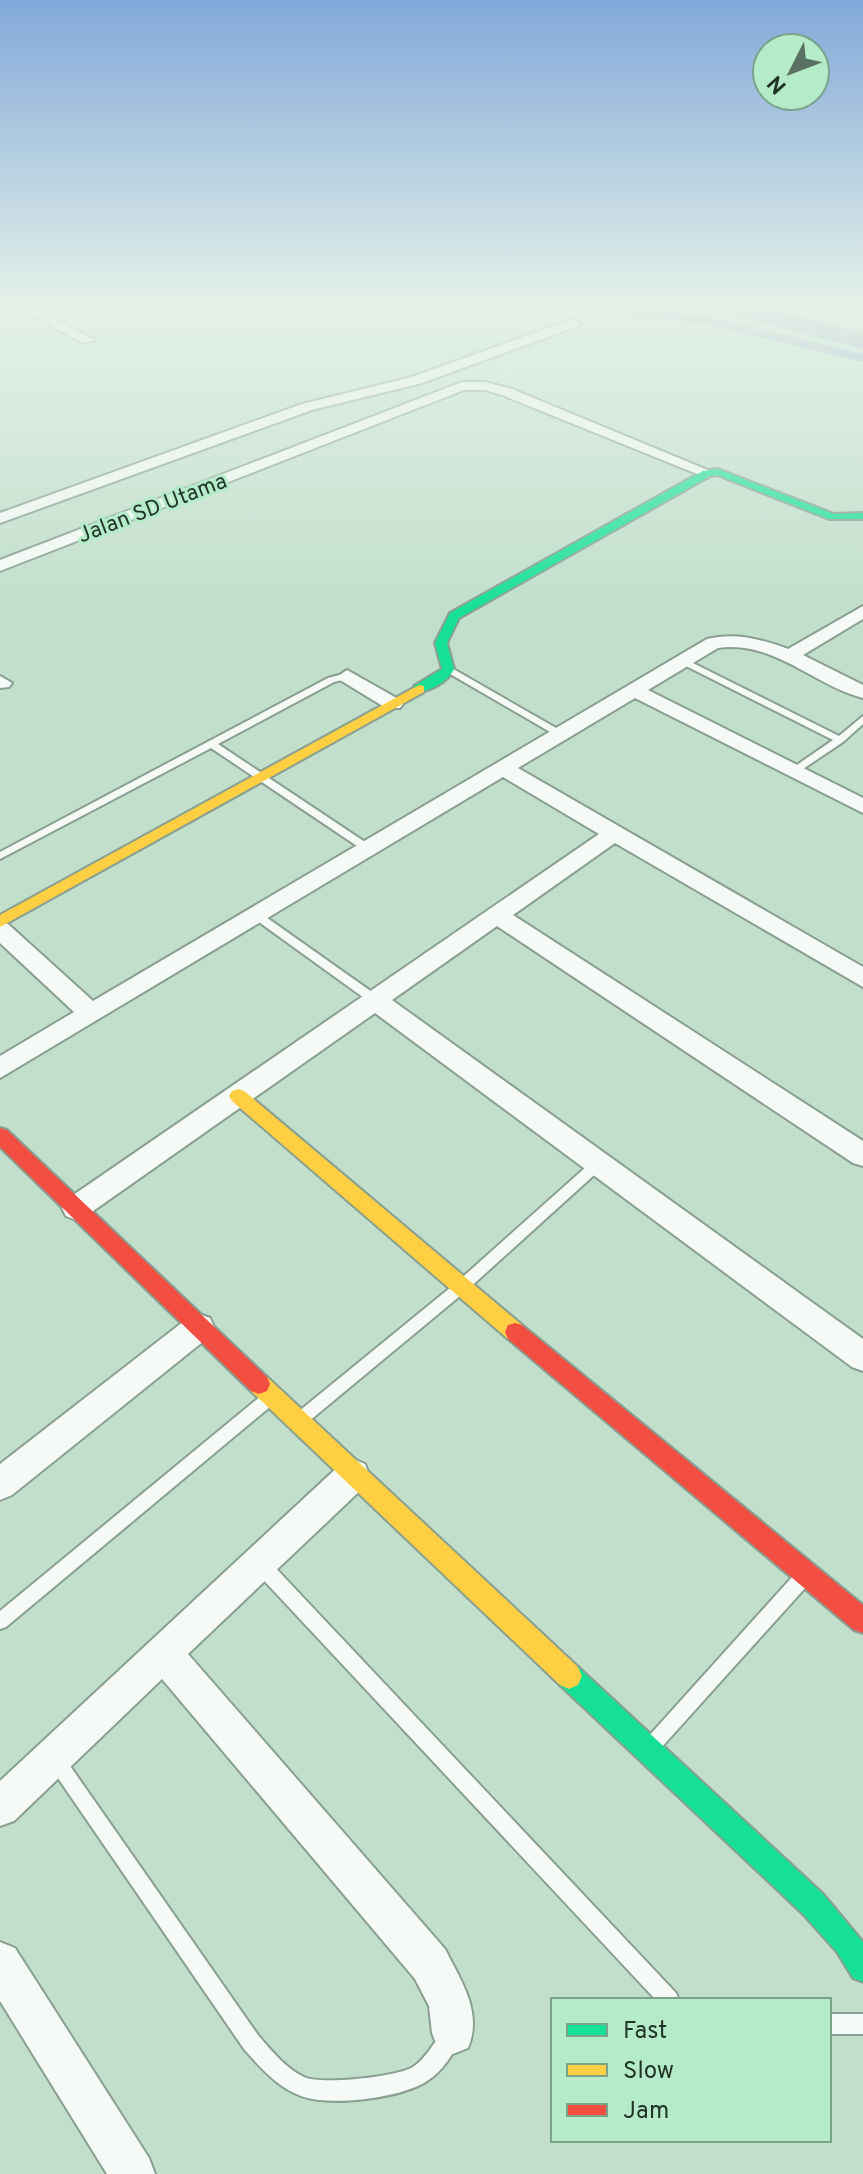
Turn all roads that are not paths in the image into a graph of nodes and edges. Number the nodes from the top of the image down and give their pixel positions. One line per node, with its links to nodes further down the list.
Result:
1 (313, 405): 6 (street)
2 (412, 405): 7 (street, Jalan SD Utama)
3 (540, 405): 4 (street, Jalan SD Utama)
4 (707, 473): 5 (street); 11 (street)
5 (863, 516)
6 (0, 518)
7 (0, 566)
8 (863, 611): 9 (street)
9 (789, 656): 10 (street); 14 (street)
10 (683, 661): 13 (street); 18 (lane)
11 (448, 669): 15 (street); 17 (lane)
12 (347, 676): 15 (street); 19 (lane)
13 (634, 690): 17 (street); 21 (street)
14 (863, 692)
15 (393, 704): 22 (street)
16 (863, 719): 18 (lane)
17 (560, 734): 20 (street)
18 (840, 740): 21 (lane)
19 (213, 745): 22 (lane); 26 (lane)
20 (502, 768): 24 (street); 25 (street)
21 (794, 771): 23 (street)
22 (260, 778): 25 (lane); 29 (street)
23 (863, 806)
24 (615, 833): 28 (street); 31 (street)
25 (367, 848): 27 (street)
26 (0, 856)
27 (256, 914): 32 (lane); 33 (street)
28 (497, 915): 32 (street); 37 (street)
29 (0, 922)
30 (0, 930): 33 (street)
31 (863, 978)
32 (375, 1000): 35 (street); 38 (street)
33 (90, 1012): 34 (street)
34 (0, 1068)
35 (238, 1096): 39 (street); 40 (street)
36 (0, 1135): 39 (street)
37 (863, 1155)
38 (599, 1163): 40 (lane); 42 (street)
39 (76, 1208): 41 (street)
40 (461, 1287): 44 (lane); 48 (street)
41 (199, 1327): 43 (street); 46 (street)
42 (863, 1357)
43 (271, 1396): 44 (street); 49 (lane)
44 (297, 1422): 45 (street)
45 (353, 1475): 47 (street); 52 (street)
46 (0, 1484)
47 (260, 1563): 51 (street); 57 (lane)
48 (806, 1574): 50 (street); 52 (lane)
49 (0, 1621)
50 (863, 1621)
51 (164, 1653): 53 (street); 60 (street)
52 (647, 1751): 56 (street)
53 (54, 1756): 54 (street); 60 (lane)
54 (0, 1807)
55 (0, 1963): 61 (street)
56 (863, 1968)
57 (667, 1998)
58 (831, 2024): 59 (lane)
59 (863, 2024)
60 (453, 2033)
61 (133, 2174)

